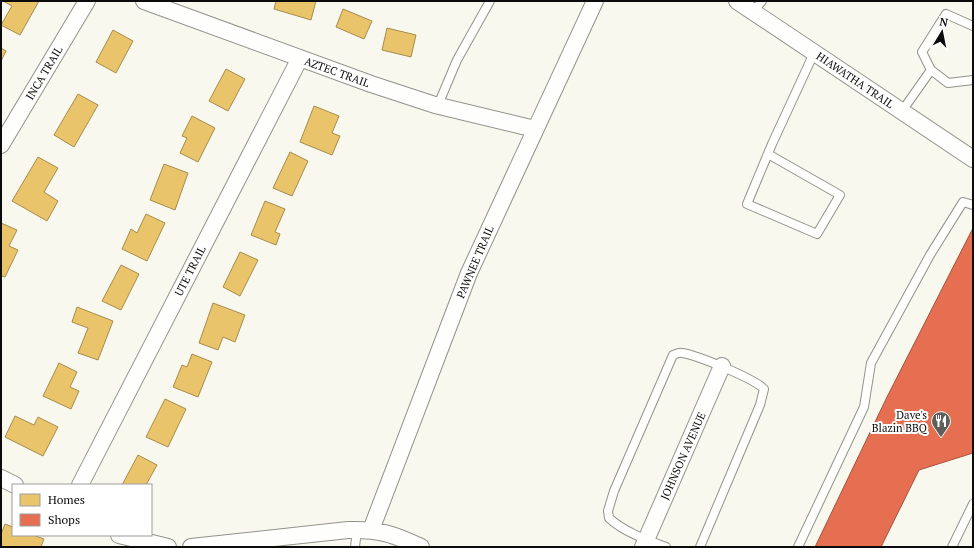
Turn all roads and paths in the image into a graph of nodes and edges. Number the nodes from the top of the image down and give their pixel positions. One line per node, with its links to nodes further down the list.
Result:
1 (87, 1): 15 (street, INCA TRAIL)
2 (144, 1): 9 (street, AZTEC TRAIL)
3 (490, 1): 12 (lane)
4 (596, 1): 14 (street, PAWNEE TRAIL)
5 (736, 1): 6 (street, HIAWATHA TRAIL)
6 (758, 7): 8 (street, HIAWATHA TRAIL)
7 (973, 26): 10 (lane)
8 (814, 53): 13 (street, HIAWATHA TRAIL); 16 (lane)
9 (300, 58): 12 (street, AZTEC TRAIL); 22 (street, UTE TRAIL)
10 (931, 70): 11 (lane); 13 (lane)
11 (973, 80)
12 (438, 106): 14 (street, AZTEC TRAIL)
13 (902, 111): 17 (street, HIAWATHA TRAIL)
14 (535, 129): 24 (street, PAWNEE TRAIL)
15 (1, 145)
16 (768, 154): 16 (lane)
17 (973, 158)
18 (973, 205): 34 (lane)
19 (722, 366): 27 (street, JOHNSON AVENUE); 27 (lane); 33 (lane)
20 (1, 478): 21 (street)
21 (13, 484)
22 (81, 484)
23 (973, 504): 35 (lane)
24 (364, 530): 26 (street); 29 (street); 30 (lane)
25 (123, 536): 28 (street)
26 (399, 542): 31 (street)
27 (645, 543): 32 (lane)
28 (168, 547)
29 (192, 547)
30 (355, 547)
31 (421, 547)
32 (666, 547)
33 (700, 547)
34 (798, 547)
35 (952, 547)

